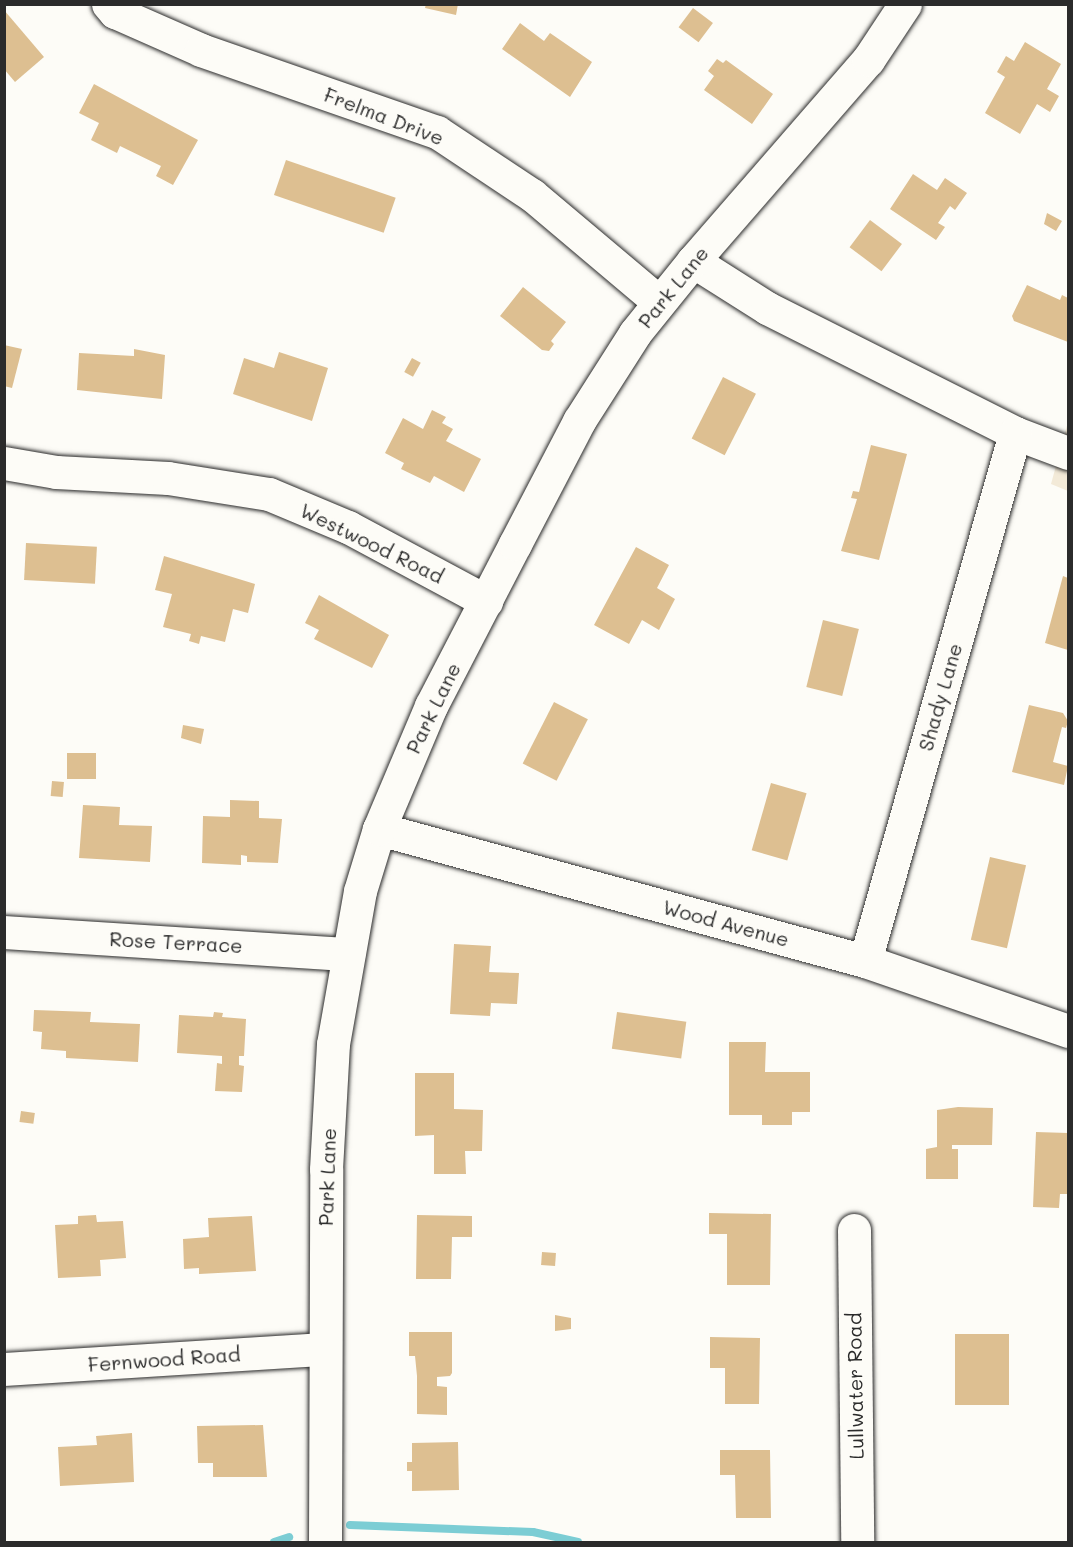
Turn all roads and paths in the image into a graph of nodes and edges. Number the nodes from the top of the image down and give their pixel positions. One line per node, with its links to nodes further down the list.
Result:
1 (108, 4): 4 (street, Frelma Drive)
2 (905, 4): 3 (street, Park Lane)
3 (693, 261): 4 (street, Park Lane); 5 (street)
4 (658, 302): 8 (street, Park Lane)
5 (1015, 433): 6 (street); 12 (street, Shady Lane)
6 (1068, 453)
7 (4, 464): 8 (street, Westwood Road)
8 (486, 601): 9 (street, Park Lane)
9 (379, 829): 11 (street, Park Lane); 12 (street, Wood Avenue)
10 (4, 932): 11 (street, Rose Terrace)
11 (348, 954): 15 (street, Park Lane)
12 (865, 961): 13 (street, Wood Avenue)
13 (1068, 1031)
14 (854, 1230): 18 (street, Lullwater Road)
15 (323, 1349): 16 (street, Fernwood Road); 17 (street, Park Lane)
16 (4, 1369)
17 (325, 1542)
18 (857, 1542)

